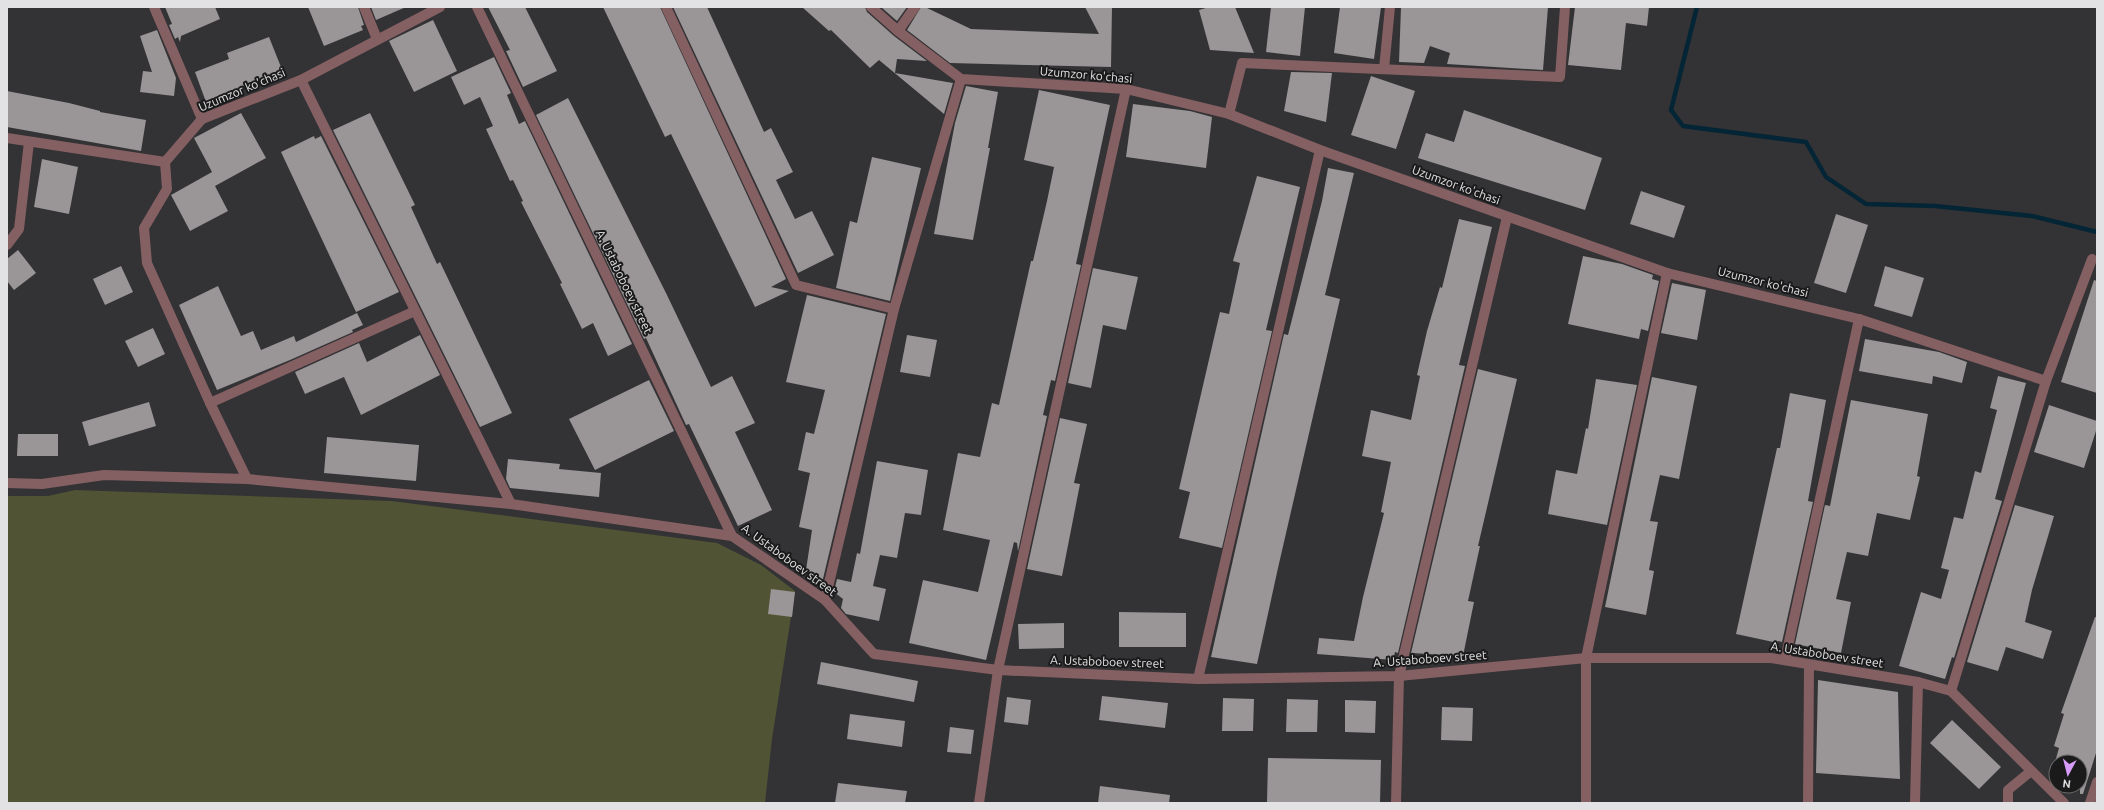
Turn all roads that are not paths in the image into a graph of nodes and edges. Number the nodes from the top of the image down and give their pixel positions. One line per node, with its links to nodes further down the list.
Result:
1 (154, 7): 17 (street)
2 (364, 7): 11 (street)
3 (440, 7): 11 (street, Uzumzor ko'chasi)
4 (477, 7): 34 (street, A. Ustaboboev street)
5 (666, 7): 26 (street)
6 (871, 7): 10 (street)
7 (915, 7): 10 (street)
8 (1390, 7): 12 (street)
9 (1565, 7): 12 (street)
10 (898, 30): 13 (street)
11 (377, 39): 14 (street, Uzumzor ko'chasi)
12 (1384, 69): 16 (street)
13 (961, 78): 15 (street, Uzumzor ko'chasi); 26 (street)
14 (301, 80): 17 (street, Uzumzor ko'chasi); 27 (street)
15 (1126, 89): 16 (street, Uzumzor ko'chasi); 39 (street)
16 (1229, 114): 20 (street, Uzumzor ko'chasi)
17 (202, 119): 21 (street, Uzumzor ko'chasi)
18 (7, 138): 19 (street)
19 (28, 142): 21 (street); 23 (street)
20 (1320, 150): 22 (street, Uzumzor ko'chasi); 41 (street)
21 (165, 162): 30 (street)
22 (1507, 217): 25 (street, Uzumzor ko'chasi); 40 (street)
23 (7, 245)
24 (2092, 259): 29 (street)
25 (1667, 273): 28 (street, Uzumzor ko'chasi); 36 (street)
26 (894, 309): 35 (street)
27 (415, 311): 30 (street); 33 (street)
28 (1859, 319): 29 (street, Uzumzor ko'chasi); 37 (street)
29 (2046, 381): 43 (street)
30 (210, 403): 31 (street)
31 (247, 479): 32 (street); 33 (street)
32 (7, 484)
33 (511, 504): 34 (street)
34 (732, 536): 35 (street, A. Ustaboboev street)
35 (825, 600): 39 (street, A. Ustaboboev street)
36 (1586, 658): 37 (street, A. Ustaboboev street); 40 (street, A. Ustaboboev street); 48 (street)
37 (1785, 660): 38 (street, A. Ustaboboev street)
38 (1809, 665): 42 (street, A. Ustaboboev street); 49 (street)
39 (998, 670): 41 (street, A. Ustaboboev street); 46 (street)
40 (1399, 676): 41 (street, A. Ustaboboev street); 47 (street)
41 (1198, 679)
42 (1918, 682): 43 (street, A. Ustaboboev street); 50 (street)
43 (1951, 691): 44 (street, A. Ustaboboev street)
44 (2031, 771): 51 (street); 52 (street, A. Ustaboboev street)
45 (2097, 782): 53 (street)
46 (979, 803)
47 (1396, 803)
48 (1586, 803)
49 (1808, 803)
50 (1915, 803)
51 (2008, 803)
52 (2064, 803)
53 (2090, 803)

